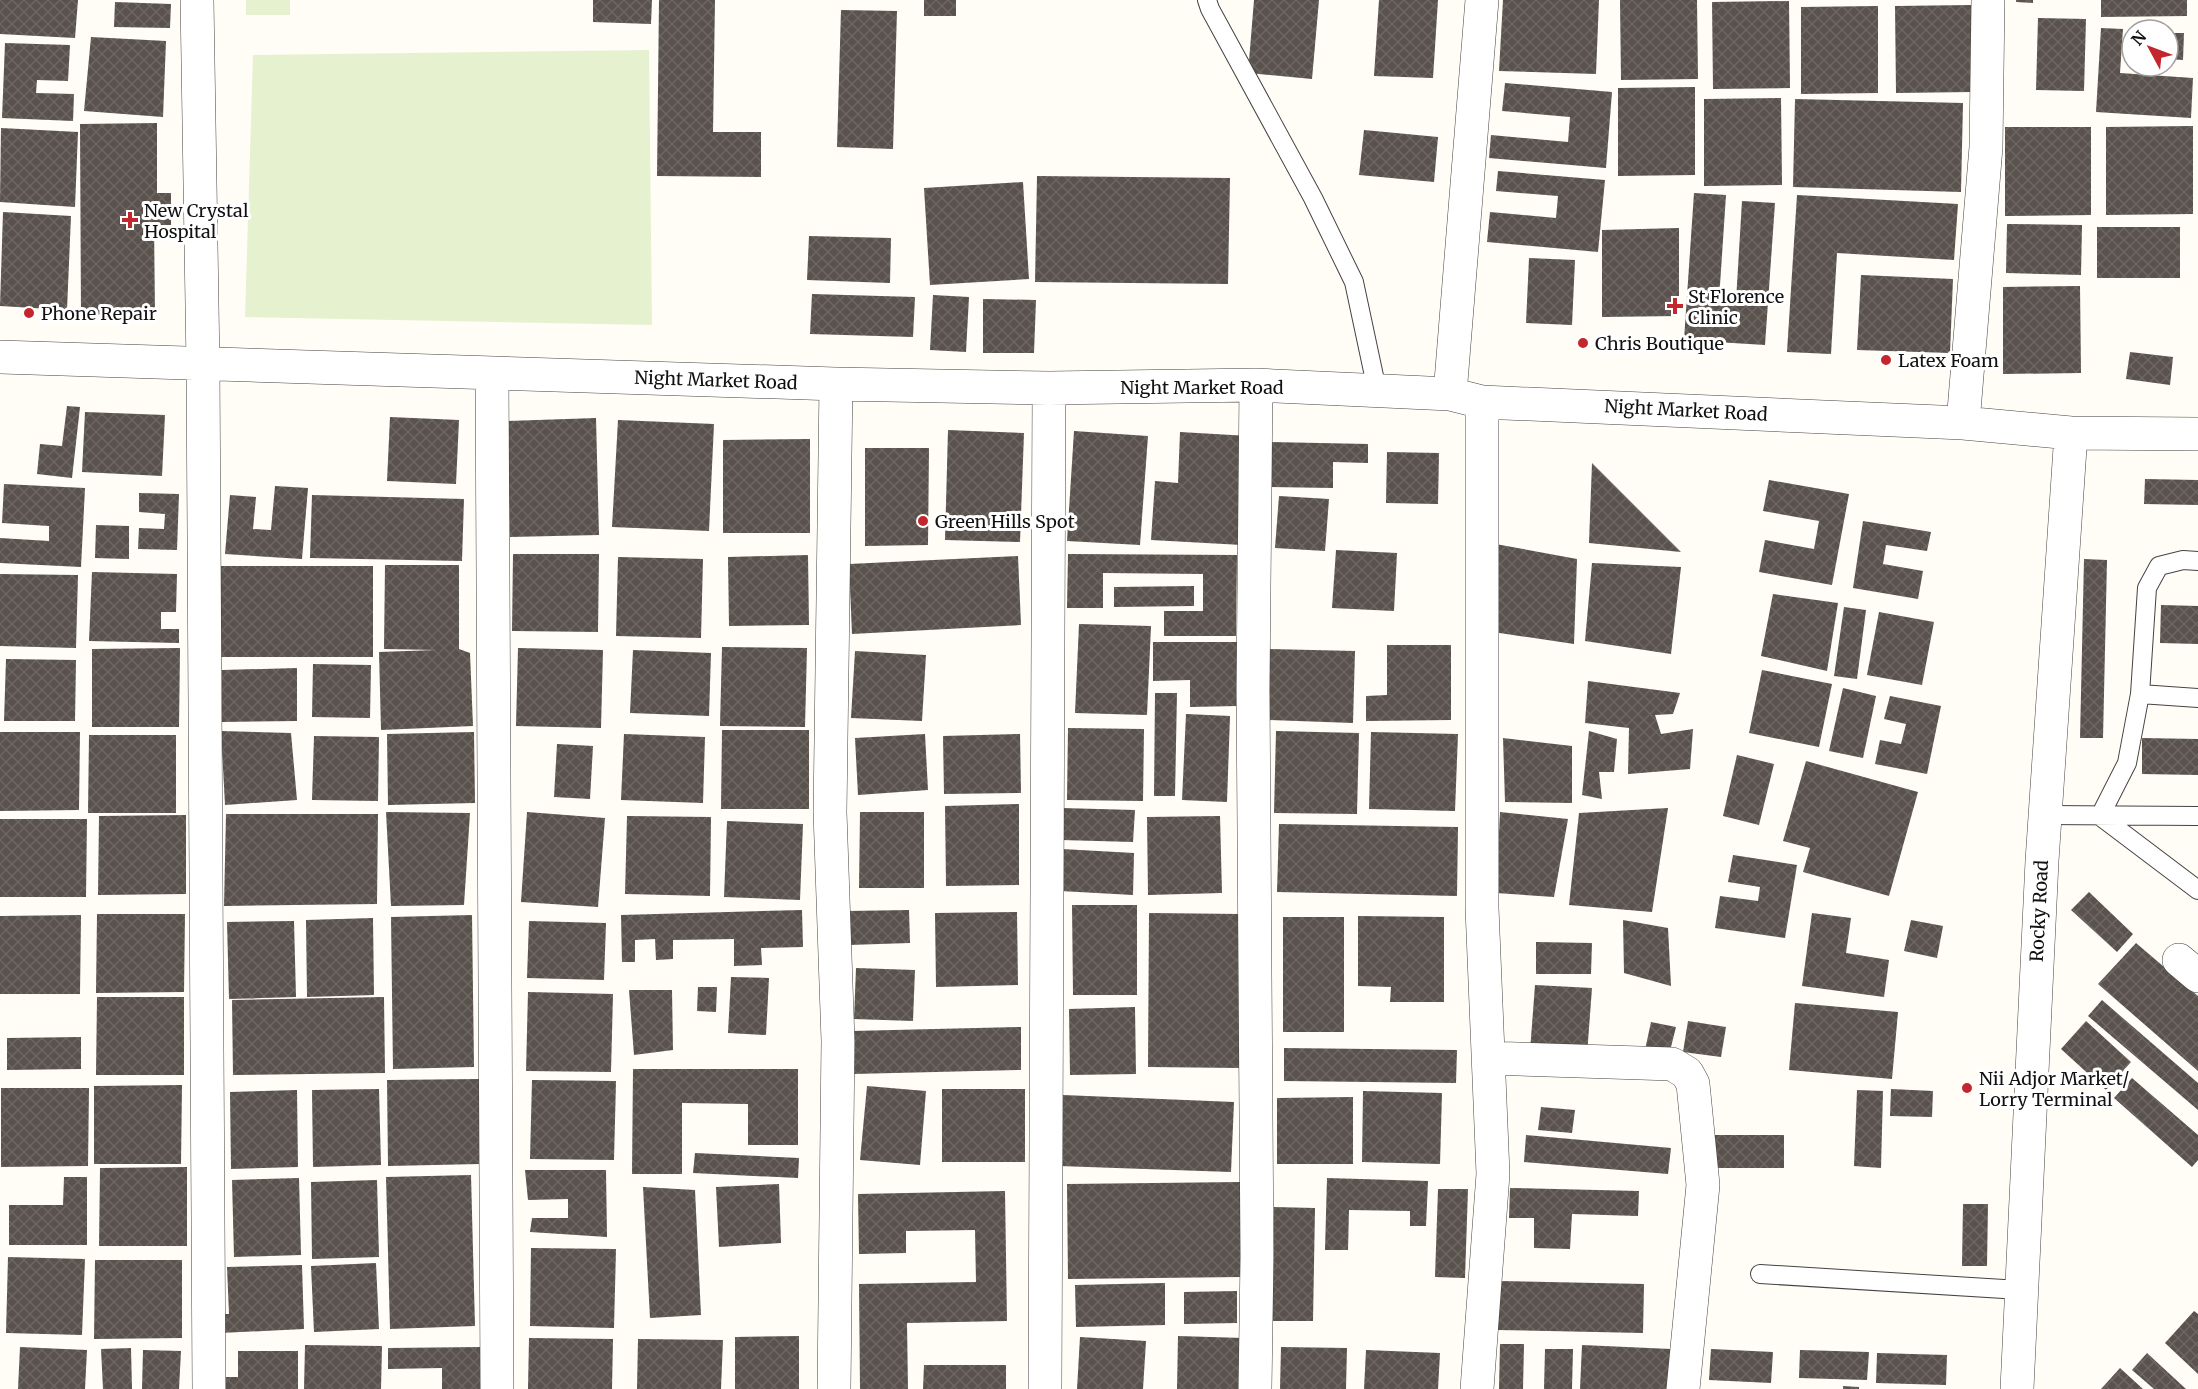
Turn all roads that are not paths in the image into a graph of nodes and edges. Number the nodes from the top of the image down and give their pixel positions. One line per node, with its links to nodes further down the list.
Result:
1 (196, 0): 6 (street)
2 (1208, 0): 11 (lane)
3 (1482, 0): 12 (street)
4 (1988, 0): 14 (street)
5 (0, 357): 6 (street, Night Market Road)
6 (203, 365): 7 (street, Night Market Road); 27 (street)
7 (492, 373): 8 (street, Night Market Road); 28 (street)
8 (836, 384): 10 (street, Night Market Road); 29 (street)
9 (1256, 385): 10 (street, Night Market Road); 11 (street, Night Market Road); 31 (street)
10 (1048, 388): 30 (street)
11 (1377, 390): 12 (street, Night Market Road)
12 (1450, 394): 13 (street, Night Market Road)
13 (1482, 402): 14 (street, Night Market Road); 24 (street)
14 (1963, 423): 15 (street, Night Market Road)
15 (2071, 433): 16 (street, Night Market Road); 20 (street, Rocky Road)
16 (2198, 434)
17 (2198, 561): 18 (lane)
18 (2140, 694): 19 (lane); 21 (lane)
19 (2198, 698)
20 (2044, 815): 21 (lane); 26 (street, Rocky Road)
21 (2100, 816): 22 (lane); 23 (lane)
22 (2198, 816)
23 (2198, 890)
24 (1488, 1058): 32 (street); 33 (street)
25 (1761, 1274): 26 (lane)
26 (2020, 1290): 34 (street, Rocky Road)
27 (208, 1389)
28 (497, 1389)
29 (834, 1389)
30 (1045, 1389)
31 (1255, 1389)
32 (1477, 1389)
33 (1683, 1389)
34 (2017, 1389)

